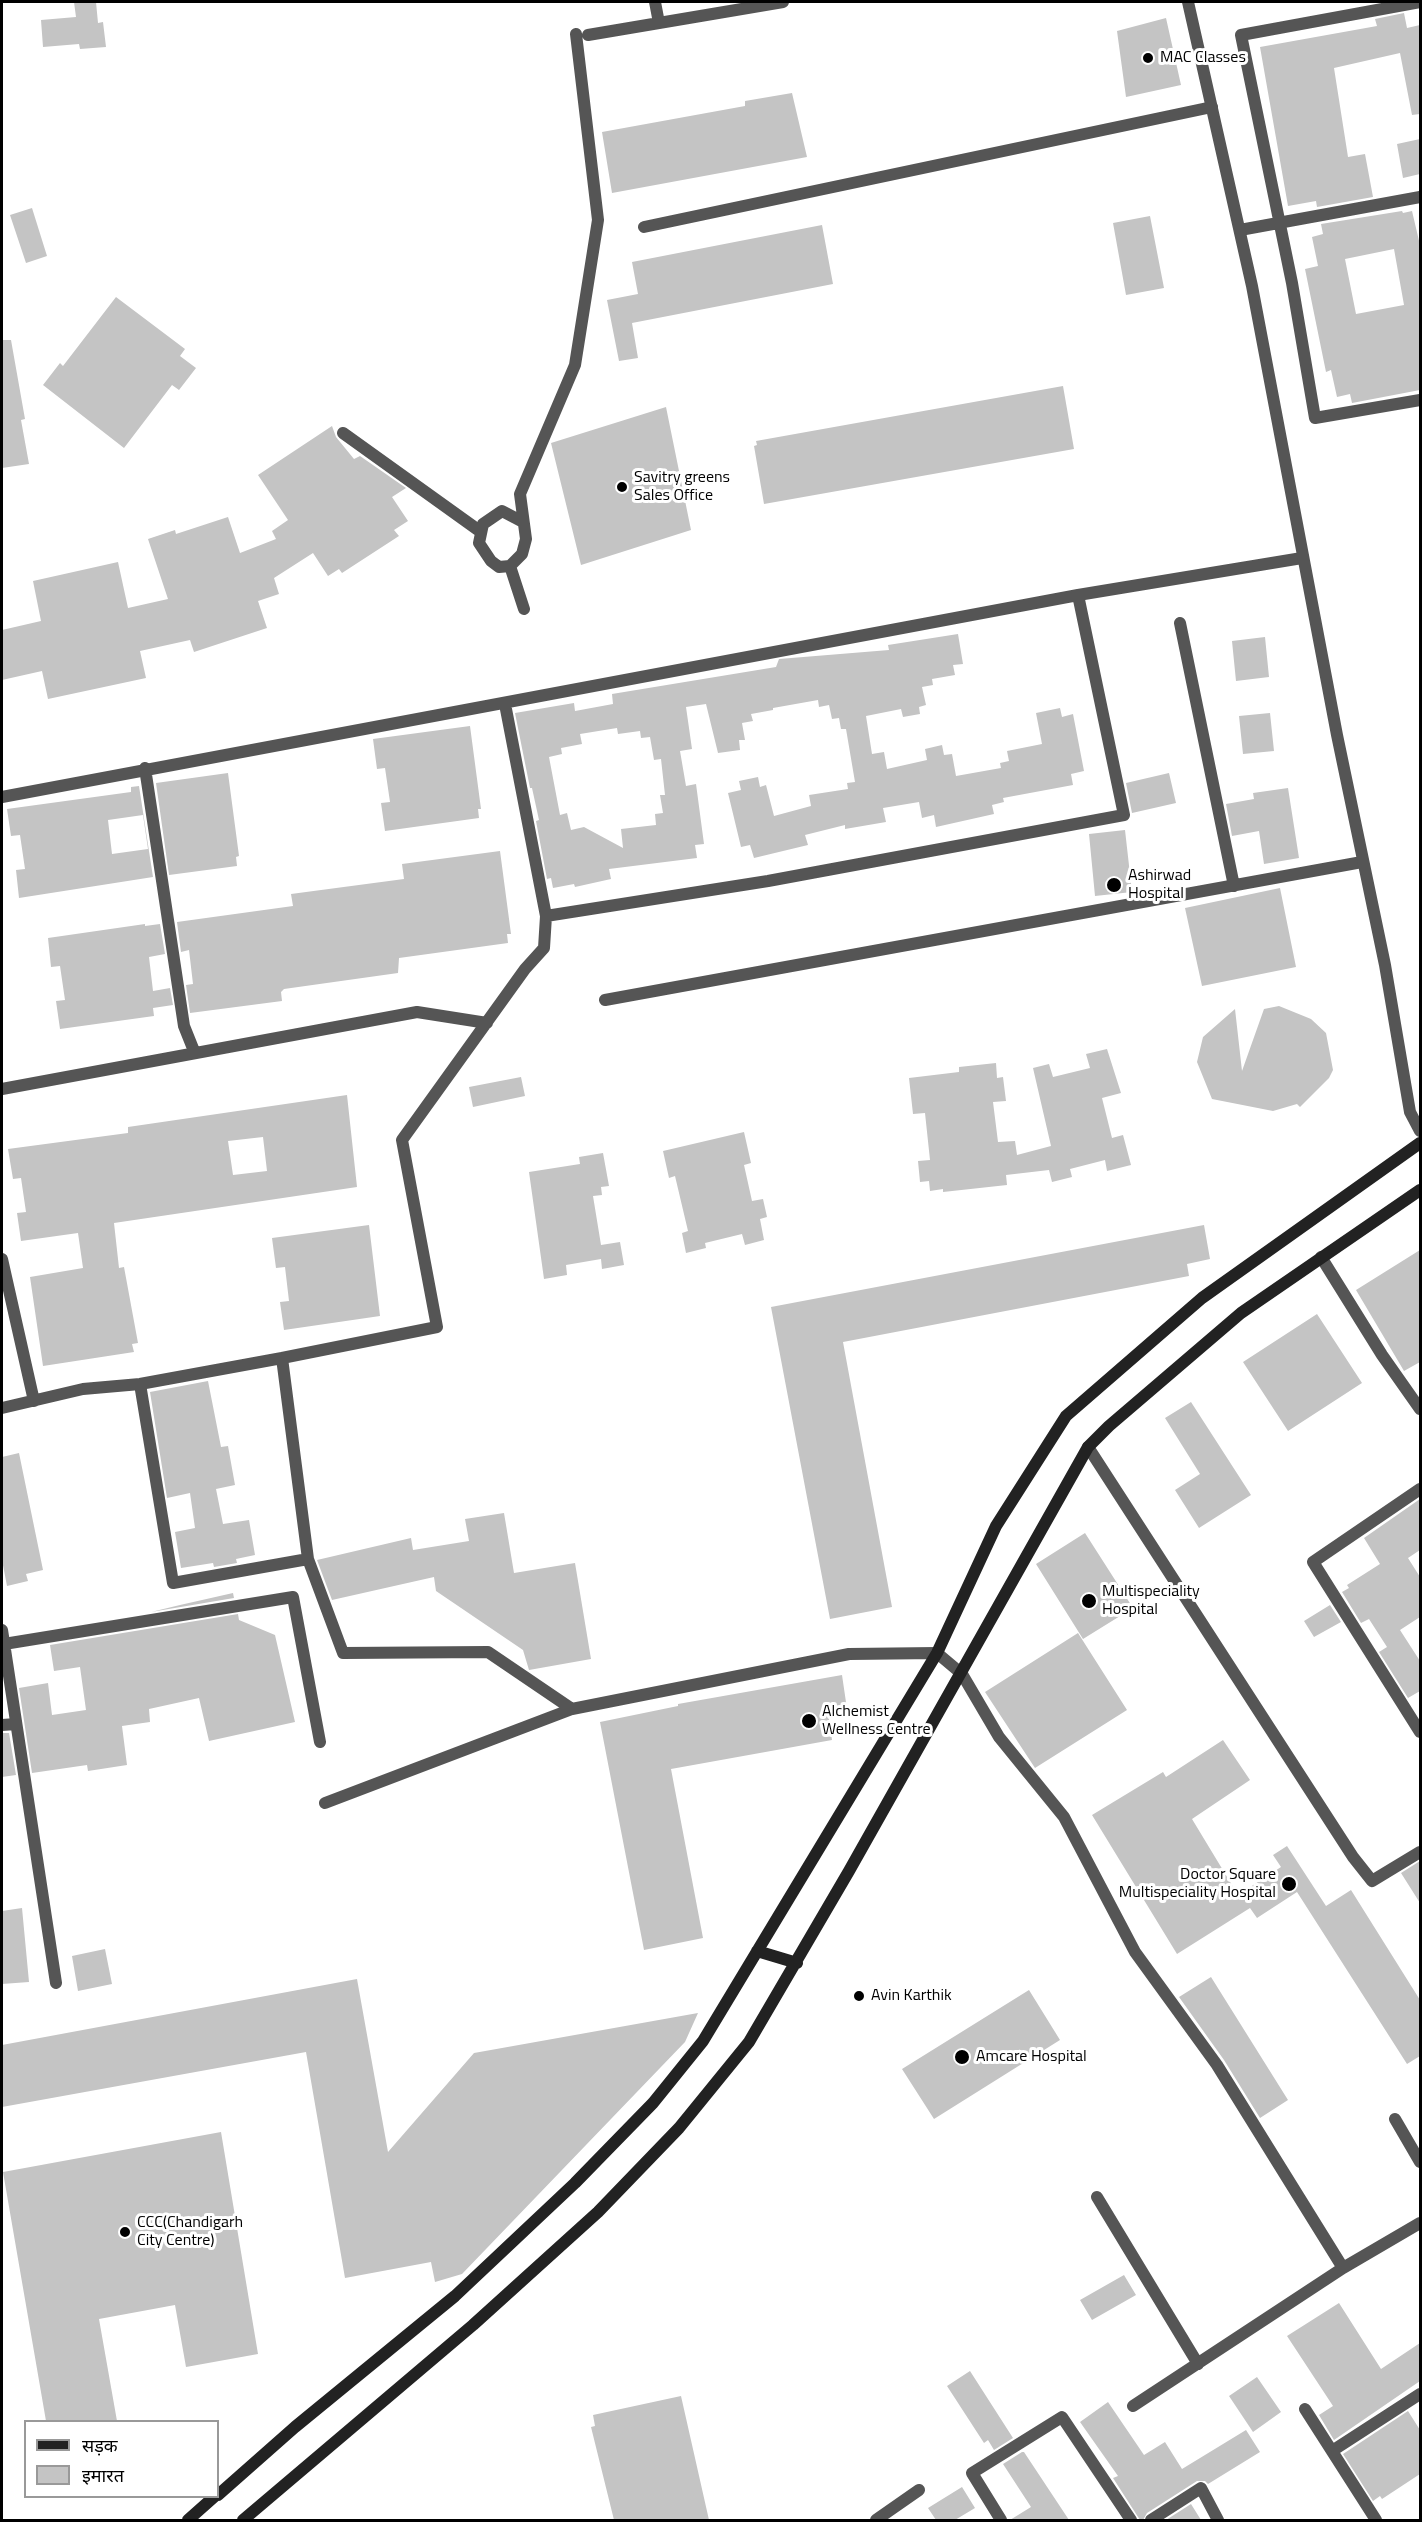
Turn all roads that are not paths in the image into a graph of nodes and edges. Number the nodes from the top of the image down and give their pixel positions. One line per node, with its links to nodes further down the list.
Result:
1 (655, 2): 5 (street)
2 (783, 2): 5 (street)
3 (1188, 2): 6 (street)
4 (1420, 2): 8 (street)
5 (658, 23): 13 (street)
6 (1212, 107): 9 (street); 10 (street)
7 (1420, 197): 8 (street)
8 (1280, 222): 10 (street); 11 (street)
9 (644, 227)
10 (1240, 230): 15 (street)
11 (1420, 400)
12 (343, 433): 14 (street)
13 (523, 522): 14 (street); 16 (street)
14 (481, 532): 16 (street)
15 (1302, 558): 17 (street); 23 (street)
16 (510, 566): 18 (street)
17 (1078, 595): 20 (street); 25 (street)
18 (524, 609)
19 (1180, 623): 24 (street)
20 (505, 704): 21 (street); 25 (street)
21 (145, 768): 22 (street); 28 (street)
22 (2, 797)
23 (1362, 862): 24 (street); 30 (street)
24 (1234, 886): 26 (street)
25 (546, 916): 27 (street)
26 (605, 1000)
27 (487, 1023): 28 (street); 35 (street)
28 (194, 1051): 29 (street)
29 (2, 1089)
30 (1420, 1131)
31 (1420, 1143): 45 (main road)
32 (1420, 1190): 33 (main road)
33 (1321, 1257): 39 (street); 40 (main road)
34 (2, 1259): 37 (street)
35 (282, 1358): 36 (street); 42 (street)
36 (140, 1384): 37 (street); 42 (street)
37 (34, 1401): 38 (street)
38 (2, 1408)
39 (1420, 1409)
40 (1088, 1447): 46 (main road); 53 (street)
41 (1420, 1490): 50 (street)
42 (308, 1559): 47 (street)
43 (2, 1630): 44 (street)
44 (4, 1644): 48 (street); 51 (street)
45 (937, 1653): 46 (street); 47 (street); 54 (main road)
46 (962, 1674): 55 (main road); 61 (street)
47 (572, 1709): 52 (street)
48 (16, 1724): 49 (street); 56 (street)
49 (2, 1725)
50 (1420, 1732)
51 (320, 1742)
52 (325, 1803)
53 (1420, 1852)
54 (757, 1951): 55 (main road); 68 (main road)
55 (797, 1963): 71 (main road)
56 (56, 1983)
57 (1395, 2119): 58 (street)
58 (1420, 2162)
59 (1097, 2197): 62 (street)
60 (1420, 2223): 61 (street)
61 (1343, 2268): 62 (street)
62 (1198, 2364): 64 (street)
63 (1420, 2394): 66 (street)
64 (1133, 2406)
65 (1305, 2409): 66 (street)
66 (1332, 2451): 77 (street)
67 (919, 2490): 72 (street)
68 (219, 2493)
69 (214, 2498): 70 (main road)
70 (188, 2520)
71 (243, 2520)
72 (876, 2520)
73 (1001, 2520): 74 (street)
74 (1131, 2520)
75 (1151, 2520): 76 (street)
76 (1218, 2520)
77 (1376, 2520)

